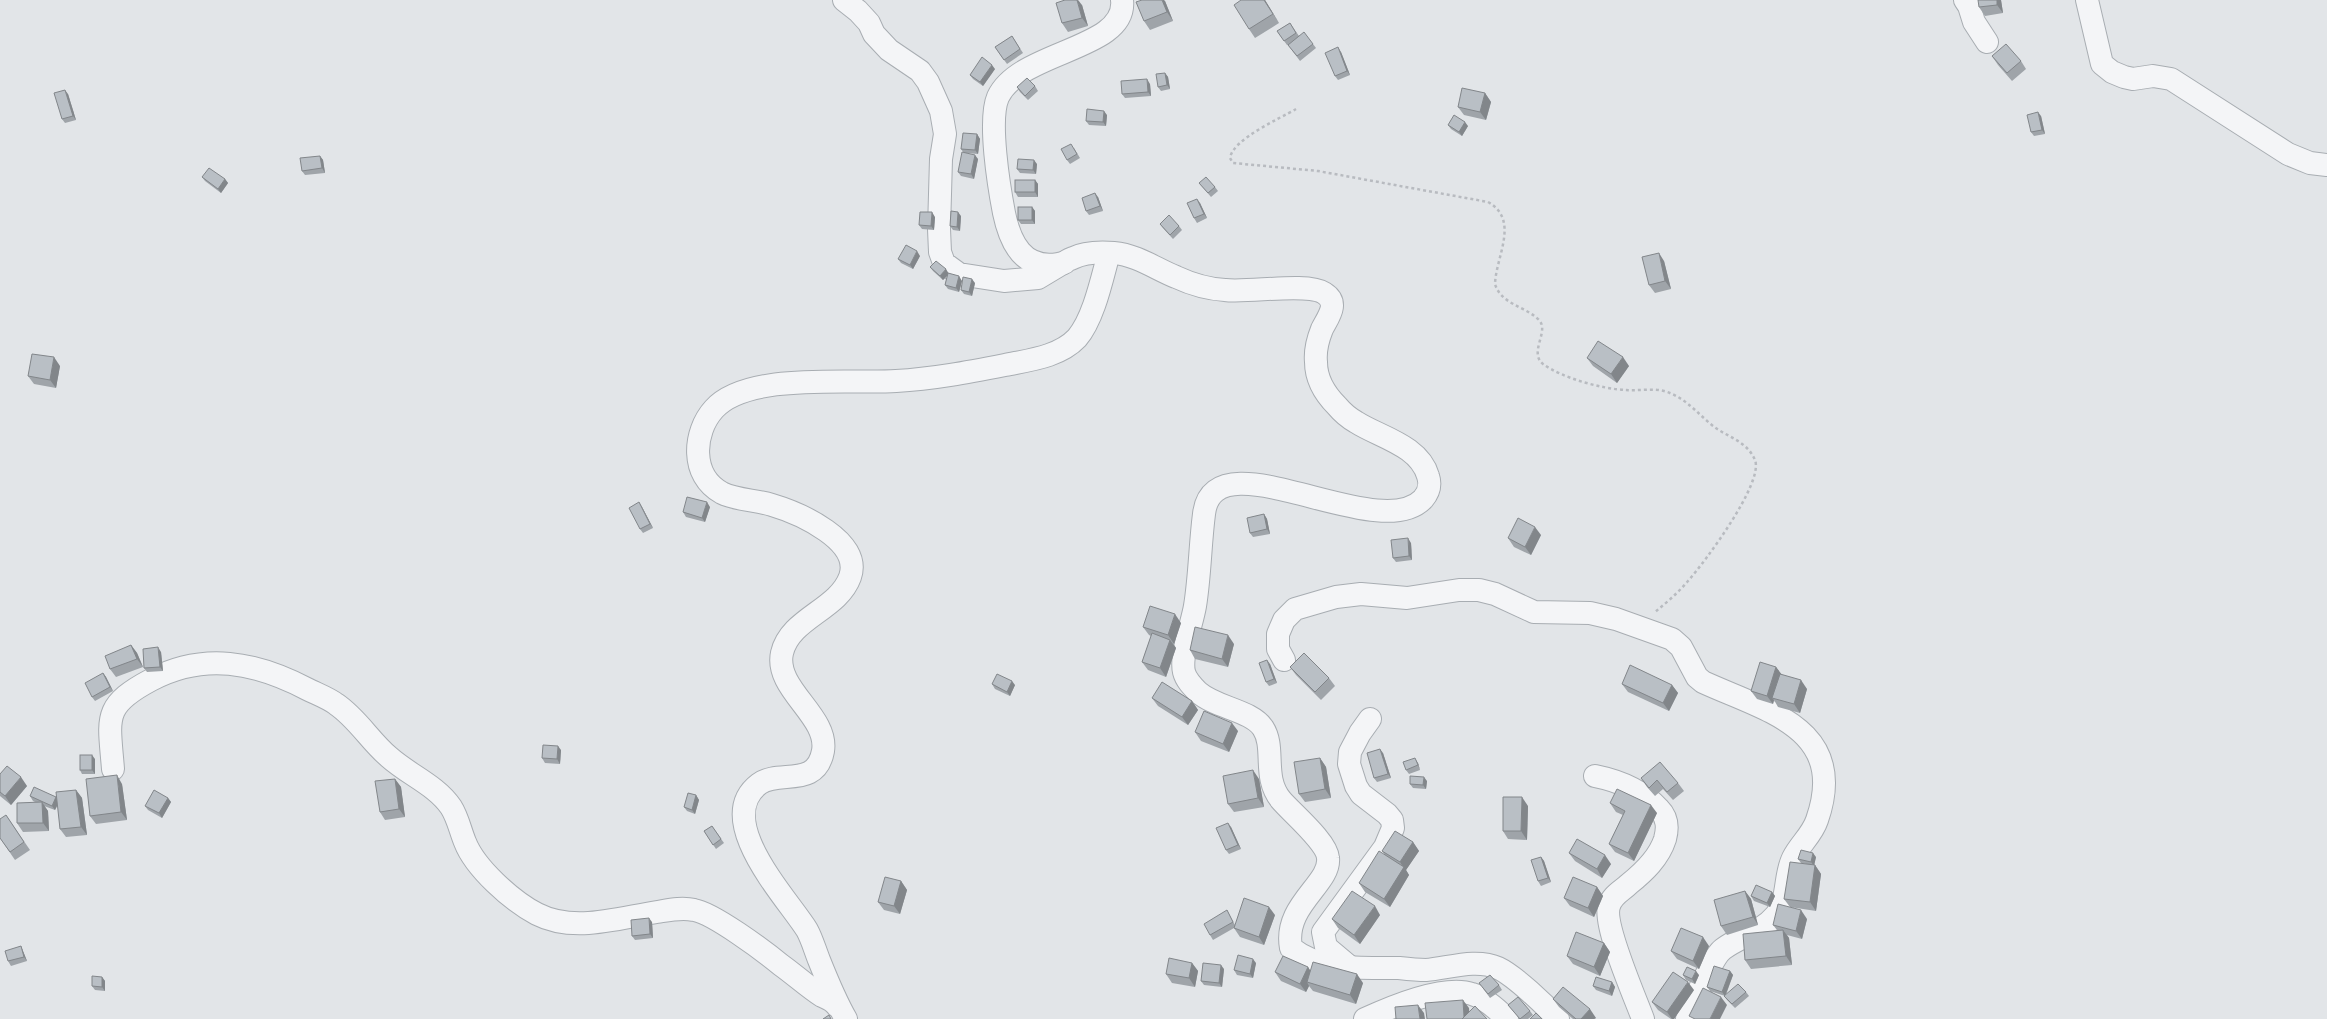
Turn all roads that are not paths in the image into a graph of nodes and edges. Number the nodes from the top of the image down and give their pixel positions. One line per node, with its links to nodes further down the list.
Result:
1 (844, 0): 8 (street)
2 (1122, 0): 8 (street)
3 (1965, 0): 5 (street)
4 (2087, 0): 6 (street)
5 (1987, 42)
6 (2327, 164)
7 (1109, 253): 8 (street); 13 (street); 14 (street)
8 (1063, 264)
9 (1284, 660): 19 (street)
10 (1370, 719): 13 (street)
11 (112, 768): 14 (street)
12 (1595, 776): 18 (street)
13 (1352, 969): 17 (street)
14 (846, 1019)
15 (1365, 1019): 16 (street)
16 (1507, 1019)
17 (1558, 1019)
18 (1642, 1019)
19 (1687, 1019)

